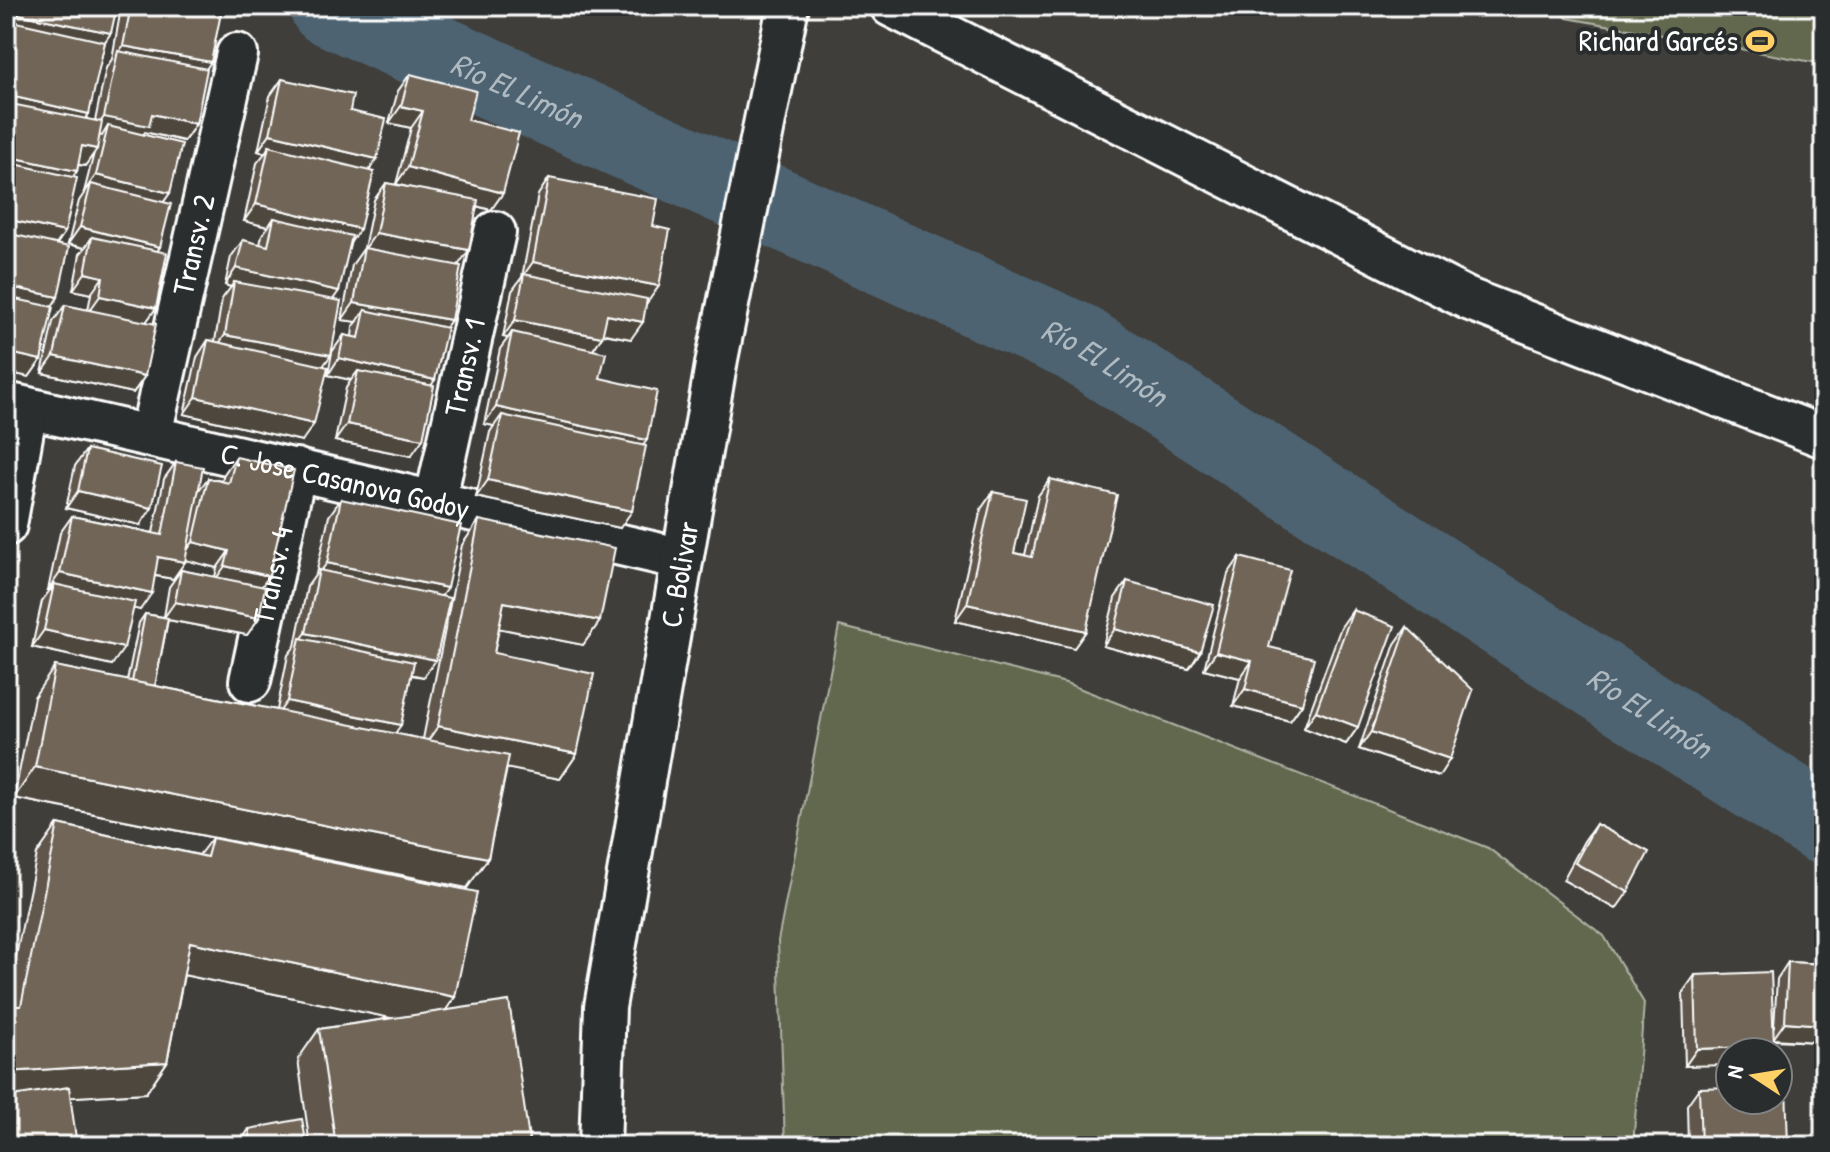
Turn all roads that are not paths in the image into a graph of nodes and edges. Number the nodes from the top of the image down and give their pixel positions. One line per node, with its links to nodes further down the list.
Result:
1 (891, 6): 7 (street)
2 (786, 19): 11 (street, C. Bolivar)
3 (237, 54): 6 (street, Transv. 2)
4 (495, 232): 9 (street, Transv. 1)
5 (17, 406): 6 (street, C. Jose Casanova Godoy); 10 (street)
6 (151, 434): 8 (street, C. Jose Casanova Godoy)
7 (1824, 437)
8 (296, 469): 9 (street, C. Jose Casanova Godoy); 12 (street, Transv. 4)
9 (435, 502): 11 (street, C. Jose Casanova Godoy)
10 (6, 525)
11 (682, 559): 13 (street, C. Bolivar)
12 (250, 681)
13 (600, 1146)

